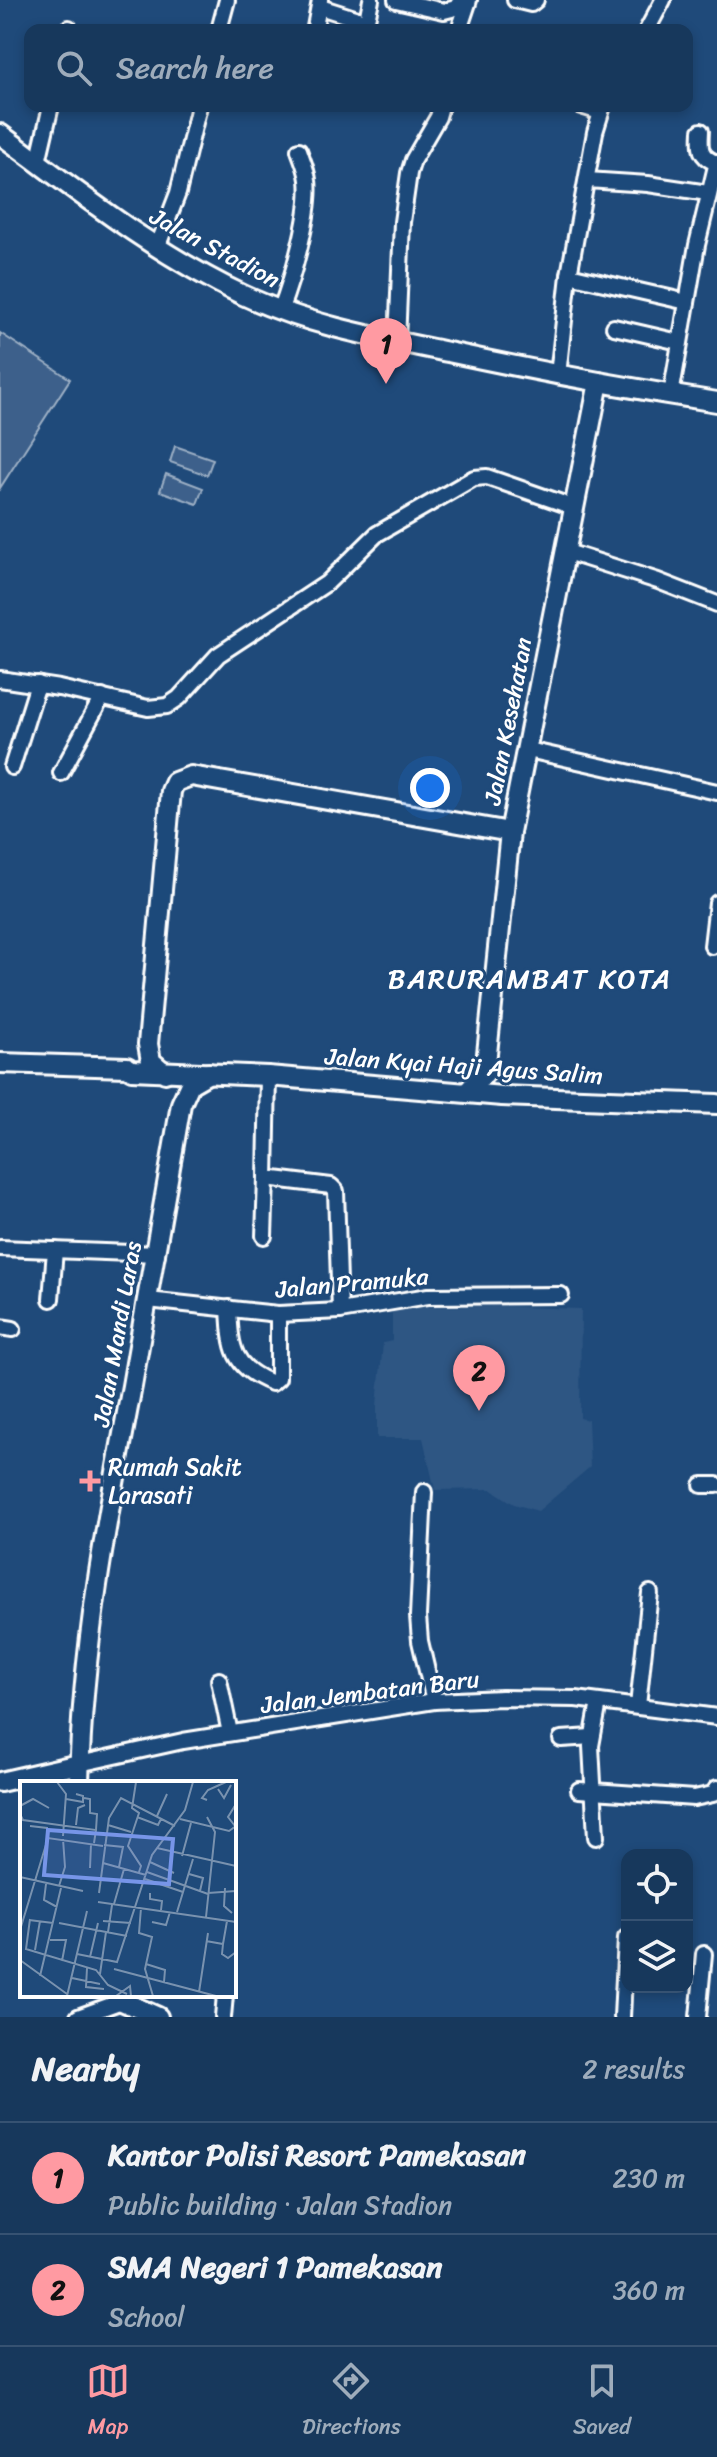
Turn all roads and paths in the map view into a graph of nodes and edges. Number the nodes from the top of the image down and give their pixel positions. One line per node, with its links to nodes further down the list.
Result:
1 (227, 0): 10 (street)
2 (371, 0): 13 (street)
3 (396, 0): 4 (street)
4 (461, 0)
5 (469, 0): 14 (street)
6 (515, 0): 7 (street)
7 (536, 0)
8 (663, 0): 15 (street)
9 (320, 3): 11 (street); 12 (street)
10 (221, 24)
11 (316, 24)
12 (362, 24)
13 (366, 24)
14 (461, 24)
15 (650, 24)
16 (50, 112): 23 (street)
17 (198, 112): 27 (street)
18 (439, 112): 32 (street)
19 (601, 112): 25 (street)
20 (701, 131): 24 (street)
21 (0, 134): 23 (main road, Jalan Stadion)
22 (299, 150): 30 (street)
23 (38, 162): 27 (main road, Jalan Stadion)
24 (717, 163): 26 (street)
25 (587, 180): 26 (street); 28 (street)
26 (708, 193): 29 (street)
27 (157, 248): 30 (main road, Jalan Stadion)
28 (569, 275): 29 (street); 34 (street)
29 (687, 302): 33 (street)
30 (280, 311): 32 (main road, Jalan Stadion)
31 (614, 327): 33 (street)
32 (397, 342): 34 (main road, Jalan Stadion)
33 (679, 342): 36 (street)
34 (558, 375): 35 (main road, Jalan Stadion)
35 (599, 382): 36 (main road, Jalan Stadion); 38 (main road, Jalan Kesehatan)
36 (671, 395): 37 (main road, Jalan Stadion)
37 (717, 402)
38 (576, 497): 39 (main road, Jalan Kesehatan); 43 (street)
39 (564, 551): 40 (street); 44 (main road, Jalan Kesehatan)
40 (717, 604)
41 (0, 679): 42 (street)
42 (38, 684): 43 (street); 45 (street)
43 (102, 697): 46 (street)
44 (528, 750): 47 (street); 48 (main road, Jalan Kesehatan)
45 (12, 767)
46 (61, 773)
47 (717, 792)
48 (510, 832): 51 (main road); 56 (main road, Jalan Kesehatan)
49 (717, 903): 50 (street)
50 (712, 946)
51 (148, 1044): 53 (main road); 54 (main road)
52 (0, 1063): 53 (main road, Jalan Kyai Haji Agus Salim)
53 (127, 1067): 54 (main road, Jalan Kyai Haji Agus Salim)
54 (162, 1071): 55 (main road, Jalan Kyai Haji Agus Salim); 60 (main road)
55 (209, 1073): 57 (main road, Jalan Kyai Haji Agus Salim); 60 (main road)
56 (485, 1073): 58 (main road); 59 (main road)
57 (268, 1076): 58 (main road, Jalan Kyai Haji Agus Salim); 62 (street)
58 (467, 1092): 59 (main road, Jalan Kyai Haji Agus Salim)
59 (502, 1096): 61 (main road, Jalan Kyai Haji Agus Salim)
60 (181, 1104): 66 (main road, Jalan Mandi Laras)
61 (717, 1104)
62 (266, 1178): 63 (street); 71 (street)
63 (264, 1236)
64 (0, 1248): 65 (street)
65 (55, 1250): 66 (street); 68 (street)
66 (157, 1254): 69 (main road, Jalan Mandi Laras)
67 (561, 1295): 71 (street, Jalan Pramuka)
68 (51, 1299)
69 (148, 1300): 70 (street, Jalan Pramuka); 83 (main road, Jalan Mandi Laras)
70 (229, 1308): 72 (street, Jalan Pramuka); 72 (street)
71 (340, 1311): 72 (street, Jalan Pramuka)
72 (278, 1314)
73 (424, 1500): 76 (street)
74 (650, 1593): 78 (street)
75 (219, 1680): 80 (street)
76 (434, 1701): 77 (street, Jalan Jembatan Baru); 80 (street, Jalan Jembatan Baru)
77 (599, 1702): 78 (street, Jalan Jembatan Baru); 81 (street)
78 (638, 1706): 79 (street, Jalan Jembatan Baru)
79 (717, 1717)
80 (230, 1733): 83 (street, Jalan Jembatan Baru)
81 (592, 1737): 82 (street); 88 (street)
82 (561, 1739)
83 (79, 1764): 84 (main road, Jalan Mandi Laras); 85 (main road)
84 (79, 1781)
85 (0, 1782)
86 (717, 1788): 88 (street)
87 (579, 1790): 88 (street)
88 (595, 1792): 89 (street)
89 (596, 1837)
90 (704, 1954): 98 (street)
91 (623, 1993): 97 (street)
92 (225, 1997): 96 (street)
93 (119, 1998): 94 (street); 95 (main road)
94 (78, 2017)
95 (158, 2017)
96 (223, 2017)
97 (622, 2017)
98 (698, 2017)

